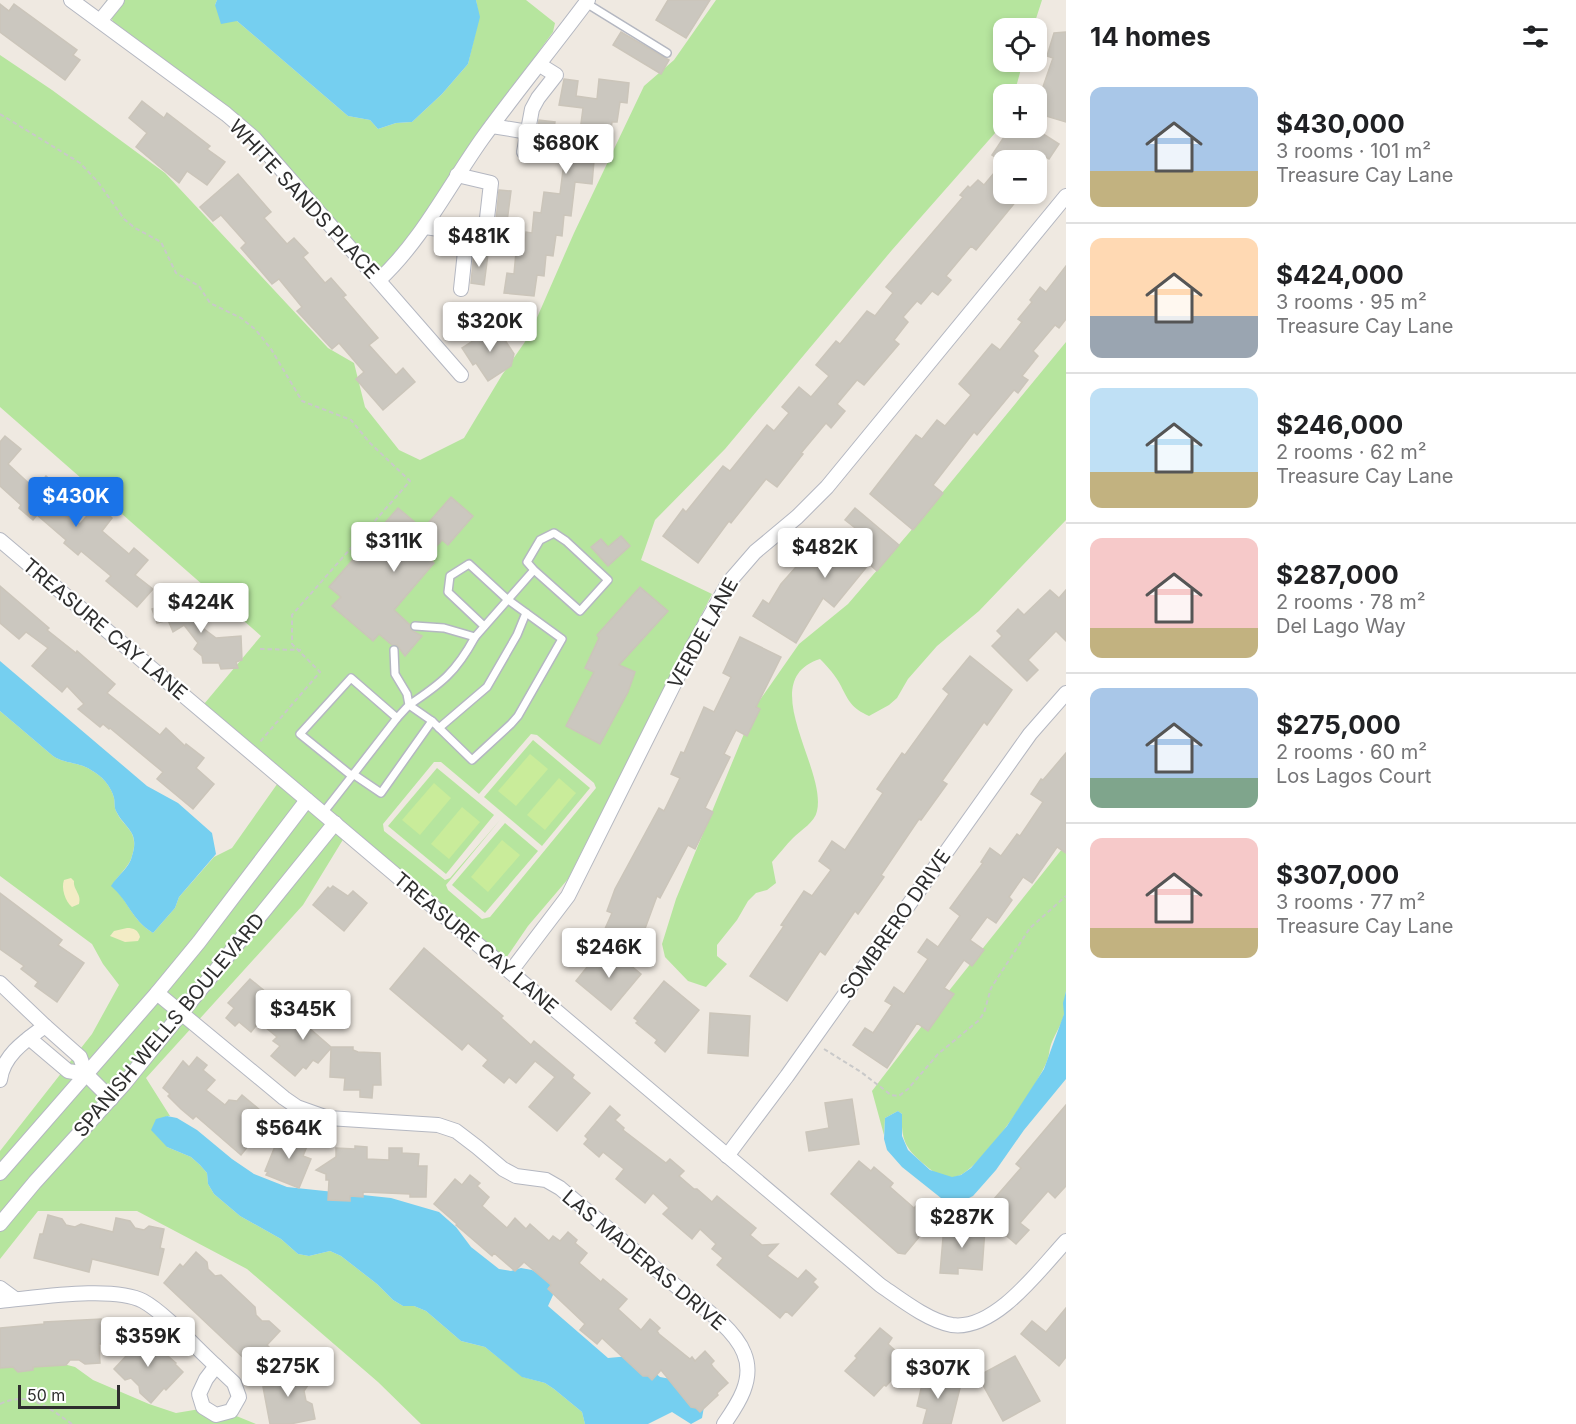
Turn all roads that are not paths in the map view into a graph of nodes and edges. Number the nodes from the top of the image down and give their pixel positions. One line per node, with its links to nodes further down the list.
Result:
1 (71, 0): 4 (street, WHITE SANDS PLACE)
2 (117, 0): 4 (street)
3 (587, 1): 5 (lane); 6 (street)
4 (100, 21): 14 (street, WHITE SANDS PLACE)
5 (667, 53)
6 (540, 65): 7 (street); 8 (street)
7 (492, 126): 8 (street); 10 (street)
8 (528, 132): 9 (street)
9 (524, 152)
10 (458, 176): 12 (street); 13 (street)
11 (1066, 196): 34 (street, VERDE LANE)
12 (425, 227): 13 (street); 14 (street)
13 (466, 233): 15 (street)
14 (379, 280): 16 (street, WHITE SANDS PLACE)
15 (460, 289)
16 (461, 375)
17 (0, 540): 31 (street, TREASURE CAY LANE)
18 (534, 570): 18 (lane); 19 (lane)
19 (507, 599): 20 (lane); 22 (lane); 22 (lane)
20 (526, 613): 29 (lane); 29 (lane)
21 (415, 626): 23 (lane)
22 (484, 626): 23 (lane)
23 (475, 637): 26 (lane)
24 (394, 650): 26 (lane)
25 (1066, 693): 43 (street, SOMBRERO DRIVE)
26 (409, 705): 27 (lane); 28 (lane)
27 (397, 718): 30 (lane); 30 (lane)
28 (432, 721): 29 (lane); 30 (lane)
29 (439, 728)
30 (352, 775): 32 (lane)
31 (307, 800): 32 (street, TREASURE CAY LANE); 36 (street, SPANISH WELLS BOULEVARD)
32 (324, 813): 33 (street, TREASURE CAY LANE)
33 (335, 823): 34 (street, TREASURE CAY LANE); 37 (street, SPANISH WELLS BOULEVARD)
34 (511, 971): 43 (street, TREASURE CAY LANE)
35 (0, 983): 38 (street)
36 (157, 993): 37 (street, LAS MADERAS DRIVE); 40 (street, SPANISH WELLS BOULEVARD)
37 (182, 1014): 42 (street, SPANISH WELLS BOULEVARD); 51 (street, LAS MADERAS DRIVE)
38 (45, 1026): 39 (street); 40 (street)
39 (29, 1038): 40 (street); 41 (street)
40 (86, 1074): 42 (street); 44 (street, SPANISH WELLS BOULEVARD)
41 (0, 1080)
42 (111, 1099): 45 (street, SPANISH WELLS BOULEVARD)
43 (727, 1156): 46 (street, TREASURE CAY LANE)
44 (0, 1173)
45 (0, 1224)
46 (1066, 1241)
47 (0, 1288): 48 (street)
48 (15, 1299): 49 (street); 50 (street)
49 (0, 1301)
50 (216, 1366)
51 (724, 1424)

